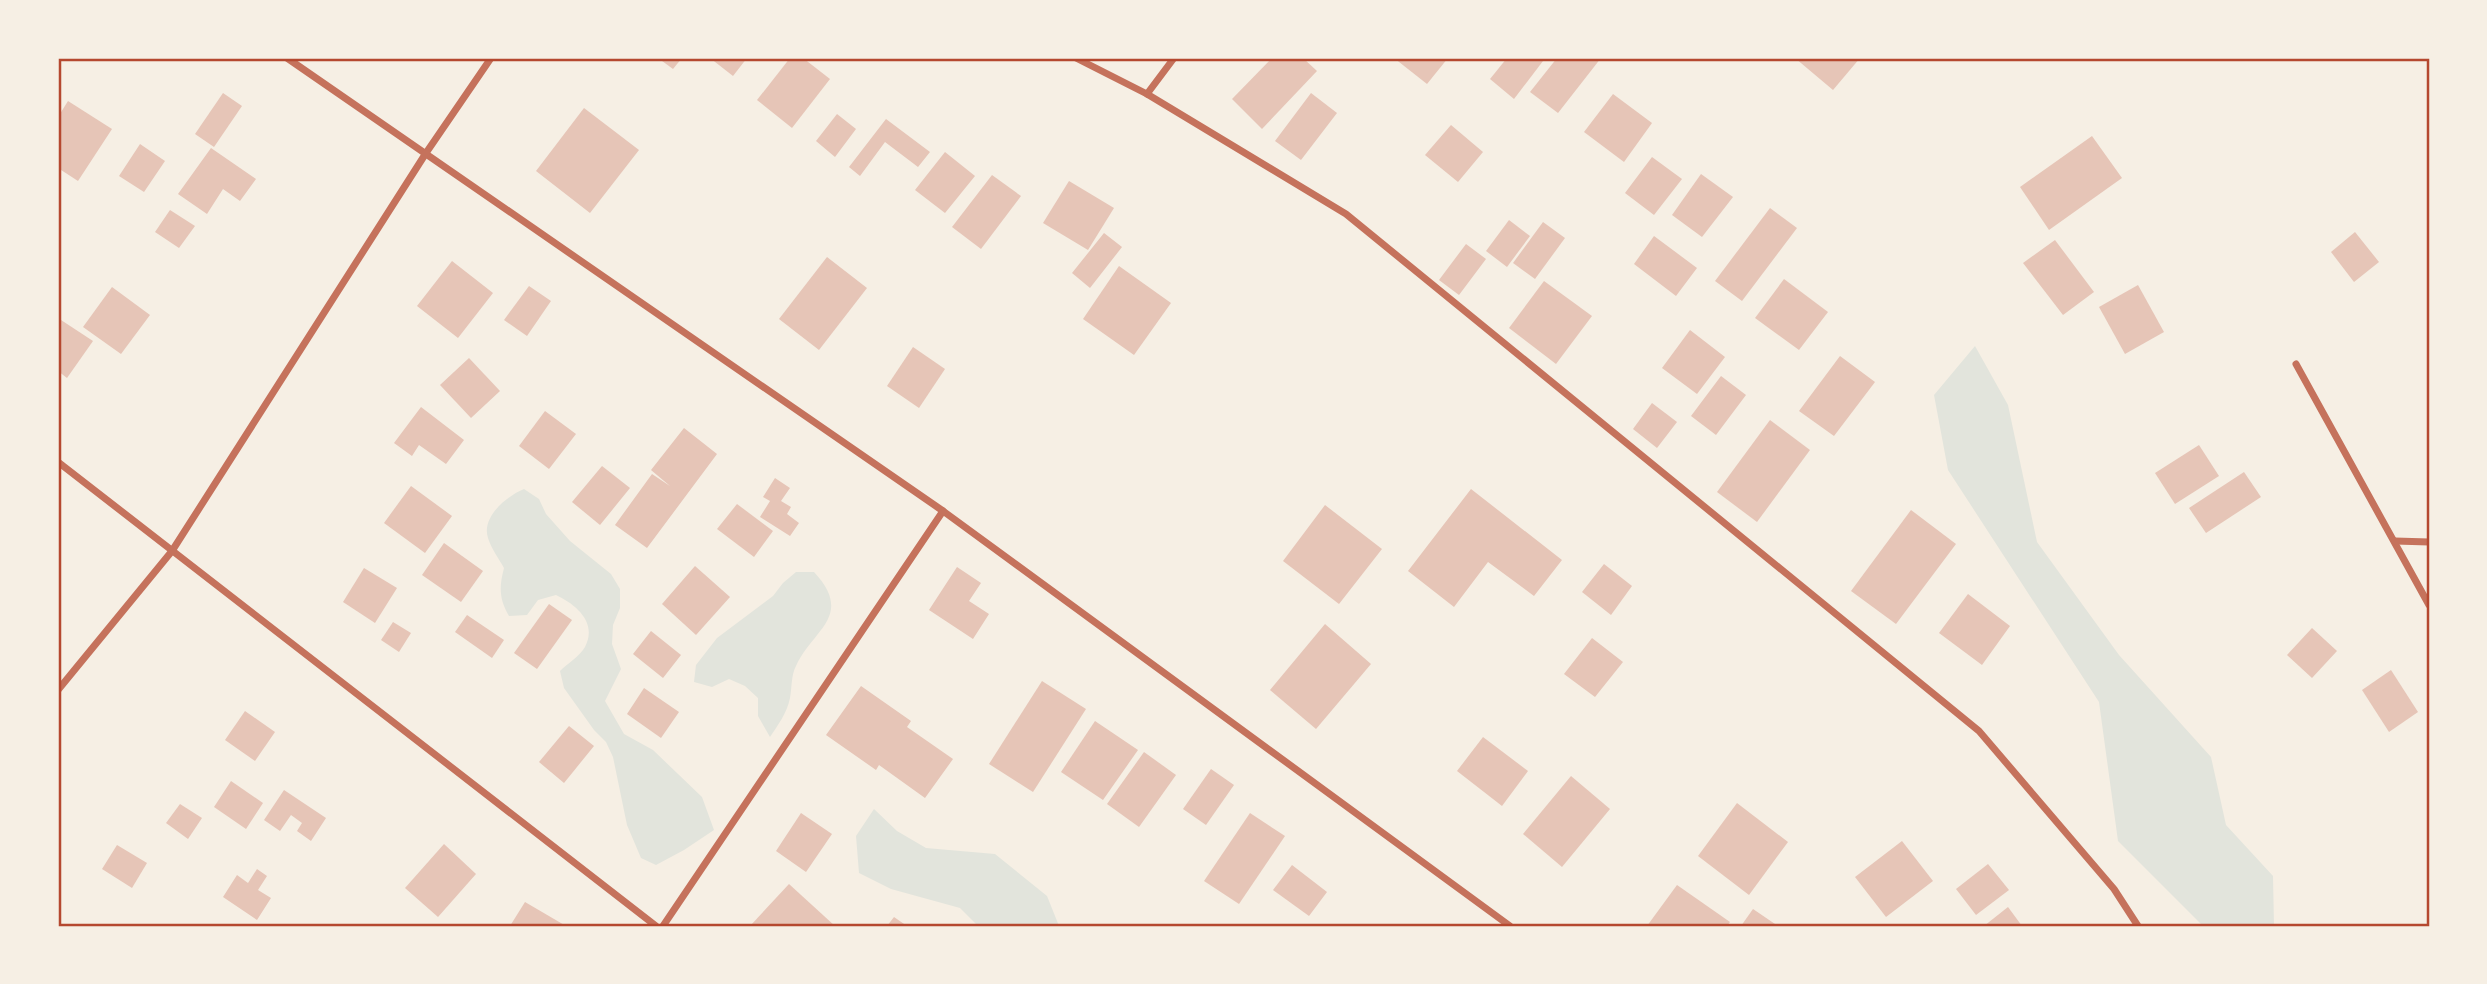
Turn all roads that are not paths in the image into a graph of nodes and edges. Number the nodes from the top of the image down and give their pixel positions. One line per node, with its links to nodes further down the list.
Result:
1 (287, 58): 6 (street)
2 (491, 58): 6 (street)
3 (1076, 58): 5 (street)
4 (1174, 58): 5 (street)
5 (1147, 94): 18 (street)
6 (426, 153): 9 (street); 12 (street)
7 (2297, 364): 10 (street)
8 (58, 463): 12 (street)
9 (943, 511): 16 (street); 17 (street)
10 (2395, 541): 11 (street); 13 (street)
11 (2429, 542)
12 (172, 551): 14 (street); 15 (street)
13 (2429, 605)
14 (58, 690)
15 (656, 926)
16 (663, 926)
17 (1510, 926)
18 (2138, 926)

